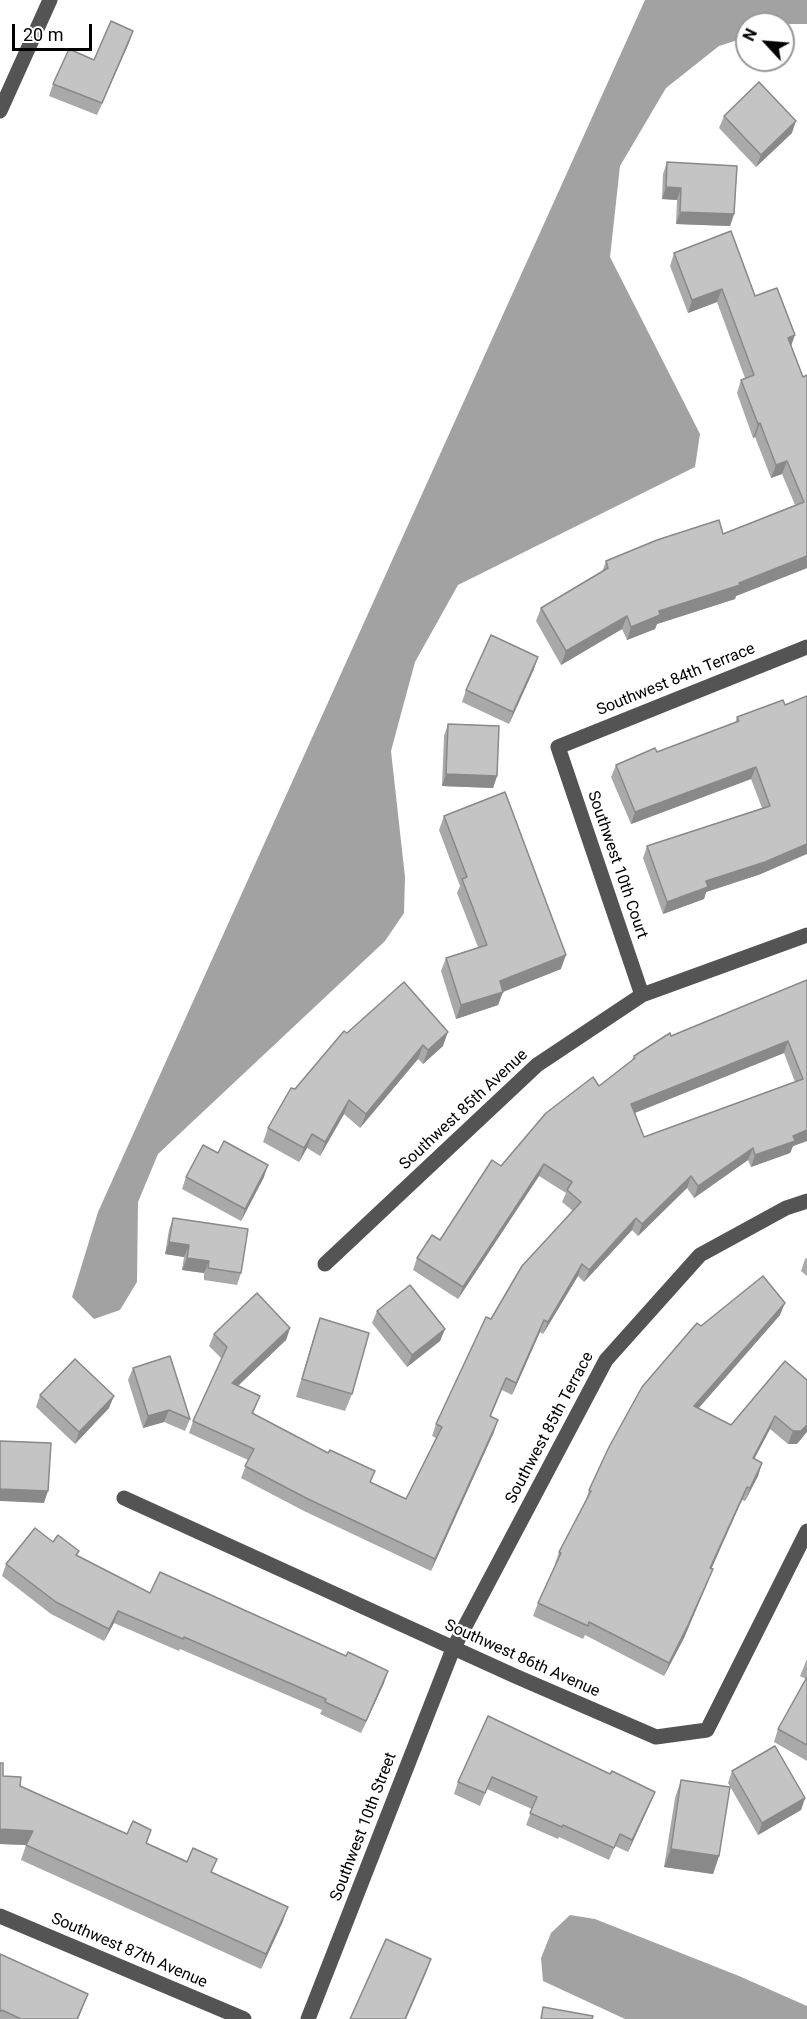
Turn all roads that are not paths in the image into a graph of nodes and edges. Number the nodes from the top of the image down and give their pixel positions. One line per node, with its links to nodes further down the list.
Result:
1 (50, 0): 2 (street)
2 (0, 111)
3 (807, 647): 4 (street, Southwest 84th Terrace)
4 (558, 747): 6 (street, Southwest 10th Court)
5 (807, 935): 6 (street, Southwest 85th Avenue)
6 (642, 995): 8 (street, Southwest 85th Avenue)
7 (807, 1201): 11 (street, Southwest 85th Terrace)
8 (325, 1264)
9 (124, 1498): 11 (street, Southwest 86th Avenue)
10 (807, 1531): 11 (street, Southwest 86th Avenue)
11 (453, 1649): 14 (street, Southwest 10th Street)
12 (0, 1916): 13 (street, Southwest 87th Avenue)
13 (244, 2019)
14 (308, 2019)

